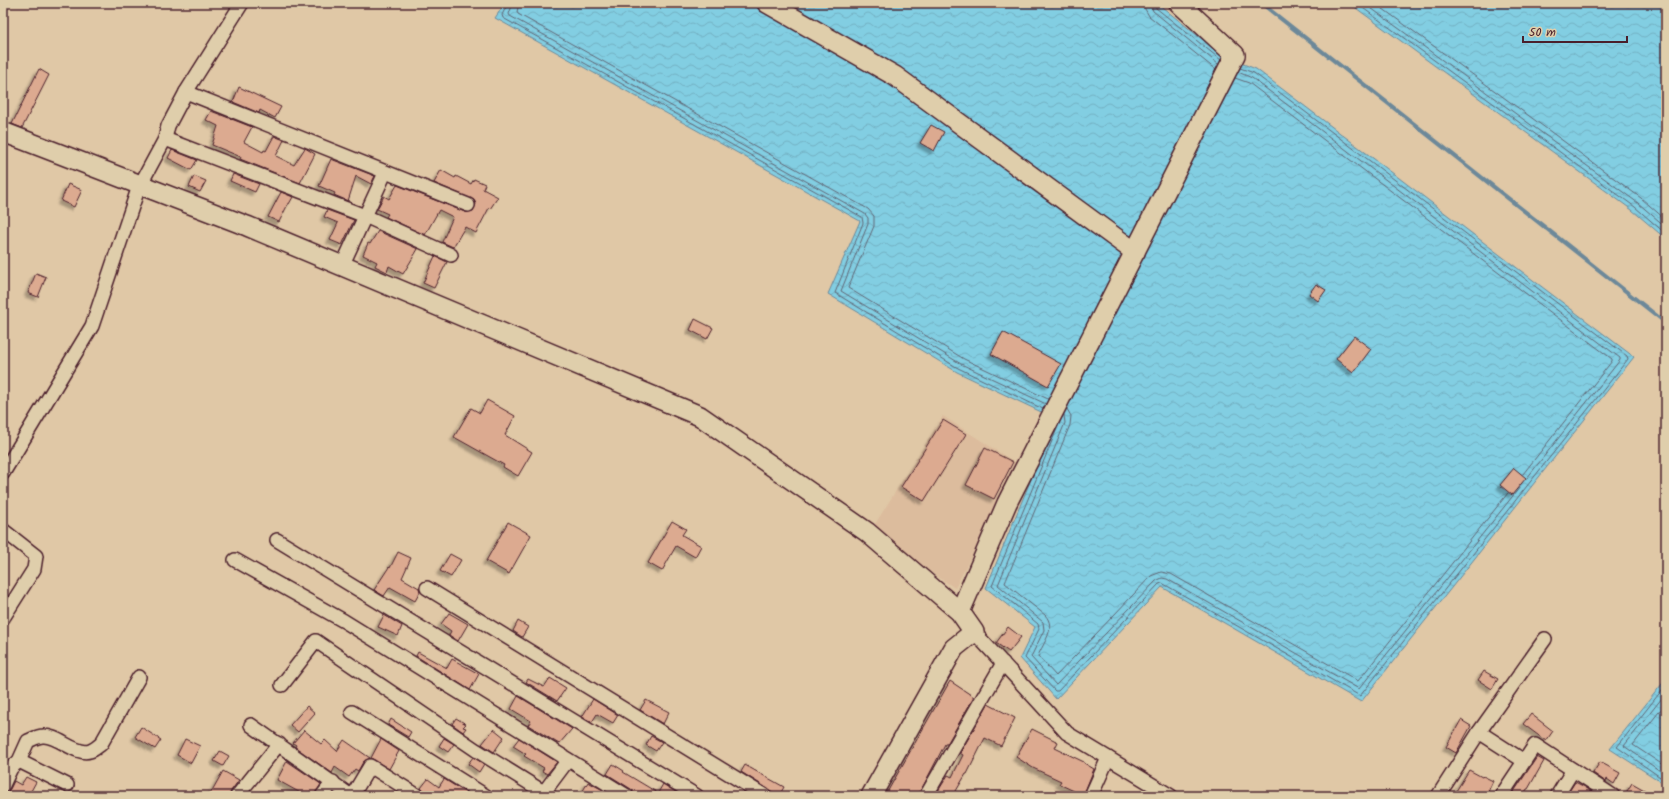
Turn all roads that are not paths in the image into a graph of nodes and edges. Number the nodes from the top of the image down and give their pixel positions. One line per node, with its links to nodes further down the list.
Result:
1 (242, 3): 4 (street)
2 (768, 3): 11 (street)
3 (1179, 3): 11 (street)
4 (186, 92): 6 (street); 7 (street)
5 (3, 132): 8 (street)
6 (165, 139): 8 (street); 10 (street)
7 (385, 172): 9 (street); 10 (street)
8 (140, 185): 13 (street); 14 (street)
9 (468, 205)
10 (365, 216): 12 (street); 13 (street)
11 (1135, 252): 19 (street)
12 (451, 255)
13 (342, 266): 19 (street)
14 (3, 473)
15 (3, 530): 20 (street)
16 (277, 540): 45 (street)
17 (235, 560): 31 (street)
18 (427, 588): 46 (street)
19 (960, 612): 21 (street)
20 (3, 618)
21 (974, 632): 23 (street); 47 (street)
22 (1545, 639): 28 (street)
23 (1002, 663): 30 (street); 48 (street)
24 (139, 677): 32 (street)
25 (282, 685): 38 (street)
26 (352, 712): 43 (street)
27 (250, 724): 29 (street)
28 (1479, 732): 33 (street); 51 (street)
29 (279, 744): 35 (street); 39 (street)
30 (1108, 758): 49 (street); 50 (street)
31 (568, 760): 38 (street); 44 (street)
32 (19, 761): 36 (street); 37 (street)
33 (1524, 761): 34 (street); 52 (street)
34 (1573, 770): 53 (street); 54 (street)
35 (333, 782): 40 (street); 41 (street)
36 (3, 785)
37 (67, 785)
38 (545, 795)
39 (237, 796)
40 (322, 796)
41 (352, 796): 42 (street)
42 (418, 796)
43 (486, 796)
44 (627, 796)
45 (697, 796)
46 (765, 796)
47 (871, 796)
48 (926, 796)
49 (1091, 796)
50 (1171, 796)
51 (1438, 796)
52 (1501, 796)
53 (1557, 796)
54 (1613, 796)

